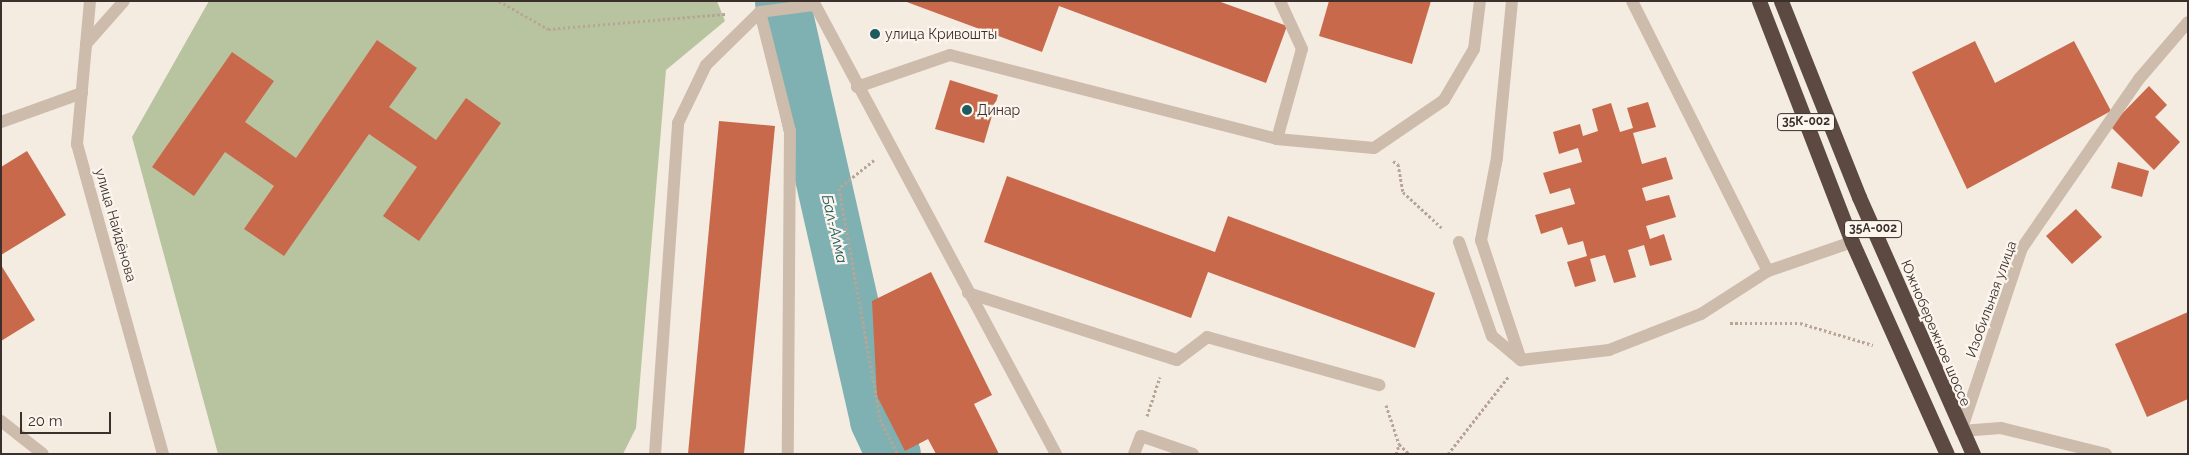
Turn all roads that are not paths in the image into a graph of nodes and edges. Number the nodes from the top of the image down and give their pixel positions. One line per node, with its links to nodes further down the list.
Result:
1 (90, 1): 12 (street, улица Найдёнова)
2 (124, 1): 12 (street)
3 (1280, 1): 16 (street)
4 (1480, 1): 16 (street)
5 (1512, 1): 21 (street)
6 (1632, 1): 19 (street)
7 (1759, 1): 18 (highway, 35К-002)
8 (1781, 1): 24 (highway, Южнобережное шоссе / 35А-002)
9 (813, 4): 10 (street); 13 (street)
10 (760, 12): 27 (street); 28 (street)
11 (2188, 22): 24 (street, Изобильная улица)
12 (86, 44): 14 (street, улица Найдёнова)
13 (857, 87): 16 (street); 20 (street)
14 (82, 93): 15 (street); 26 (street, улица Найдёнова)
15 (1, 122)
16 (1277, 139)
17 (1459, 242): 21 (street)
18 (1852, 242): 19 (street); 32 (highway, 35К-002)
19 (1768, 272): 21 (street)
20 (968, 293): 22 (street); 29 (street)
21 (1521, 360)
22 (1379, 384)
23 (1, 421): 25 (street)
24 (1961, 431): 33 (highway, Южнобережное шоссе / 35А-002); 34 (street)
25 (43, 454)
26 (163, 454)
27 (655, 454)
28 (788, 454)
29 (1056, 454)
30 (1134, 454): 31 (street)
31 (1193, 454)
32 (1946, 454)
33 (1973, 454)
34 (2106, 454)

